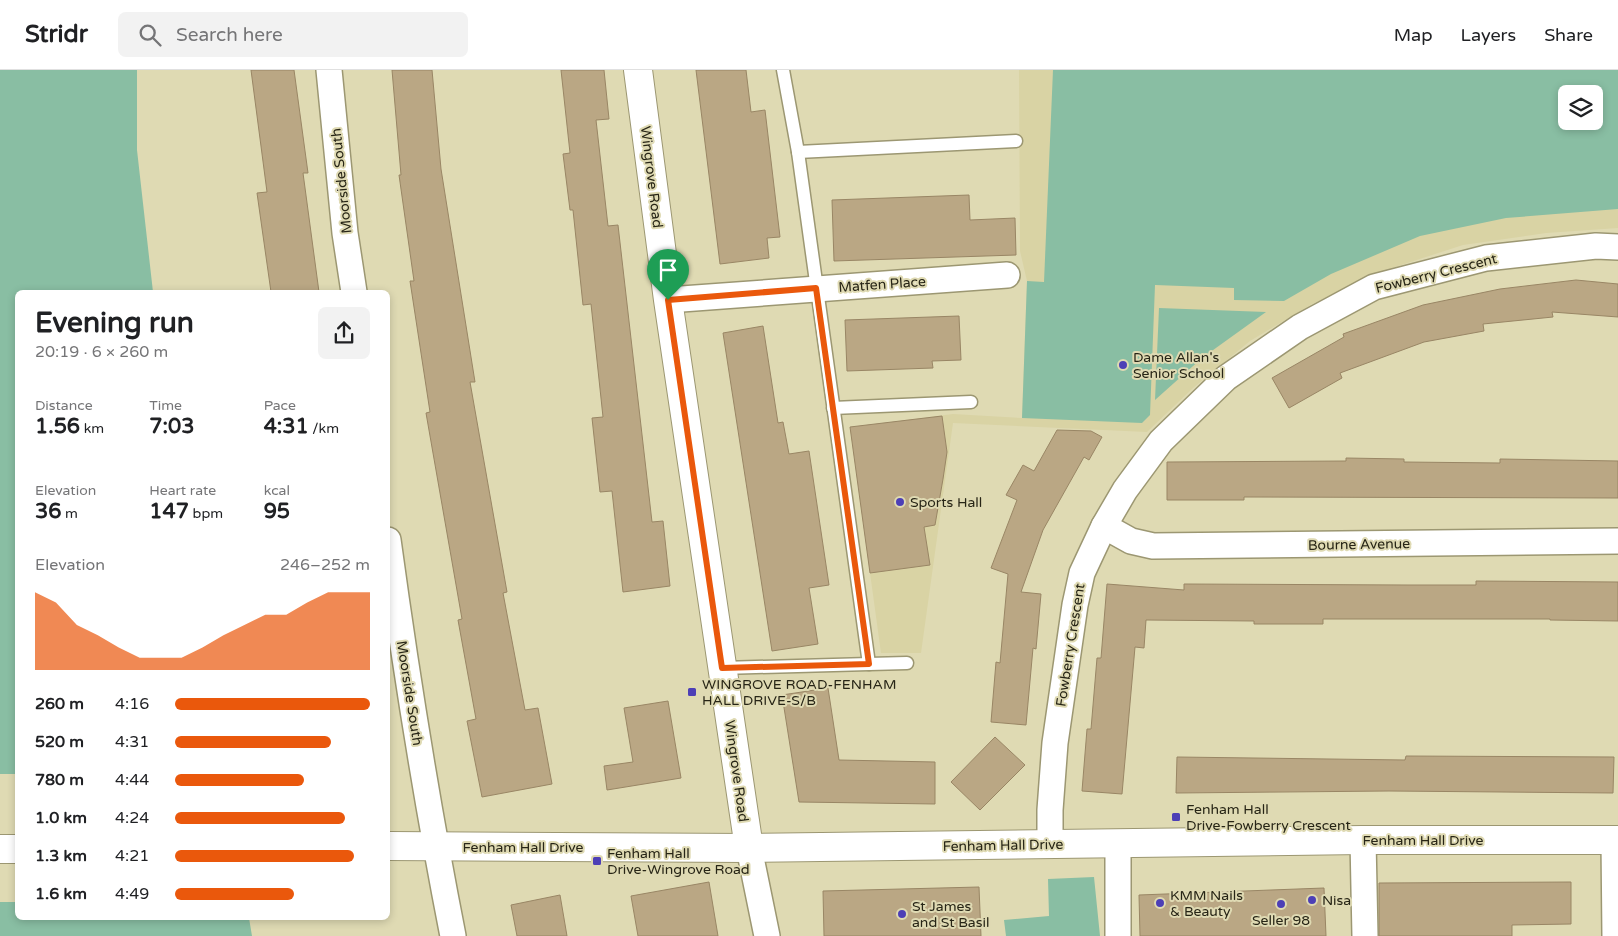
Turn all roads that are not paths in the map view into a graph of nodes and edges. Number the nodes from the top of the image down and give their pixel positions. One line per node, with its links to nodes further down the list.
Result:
1 (330, 70): 9 (street, Moorside South)
2 (638, 70): 10 (street, Wingrove Road)
3 (783, 70): 5 (lane)
4 (1016, 141): 5 (lane)
5 (798, 152): 8 (lane)
6 (1618, 247): 13 (street, Fowberry Crescent)
7 (1007, 275): 8 (street, Matfen Place)
8 (816, 288): 10 (street, Matfen Place); 12 (lane)
9 (354, 290)
10 (668, 300): 18 (street, Wingrove Road)
11 (971, 402): 12 (lane)
12 (833, 408): 17 (lane)
13 (1104, 526): 14 (street, Bourne Avenue); 22 (street, Fowberry Crescent)
14 (1618, 541)
15 (390, 554): 24 (street, Moorside South)
16 (907, 663): 17 (lane)
17 (869, 664): 18 (lane)
18 (722, 668): 25 (street, Wingrove Road)
19 (1363, 840): 20 (street, Fenham Hall Drive); 21 (street, Fenham Hall Drive); 31 (street)
20 (1616, 840): 32 (street)
21 (1118, 843): 22 (street, Fenham Hall Drive); 30 (street)
22 (1050, 844): 25 (street, Fenham Hall Drive)
23 (390, 846): 24 (street, Fenham Hall Drive)
24 (435, 846): 25 (street, Fenham Hall Drive); 28 (street, Moorside South)
25 (749, 848): 29 (street)
26 (0, 849): 27 (street)
27 (15, 849)
28 (453, 936)
29 (767, 936)
30 (1118, 936)
31 (1365, 936)
32 (1615, 936)

